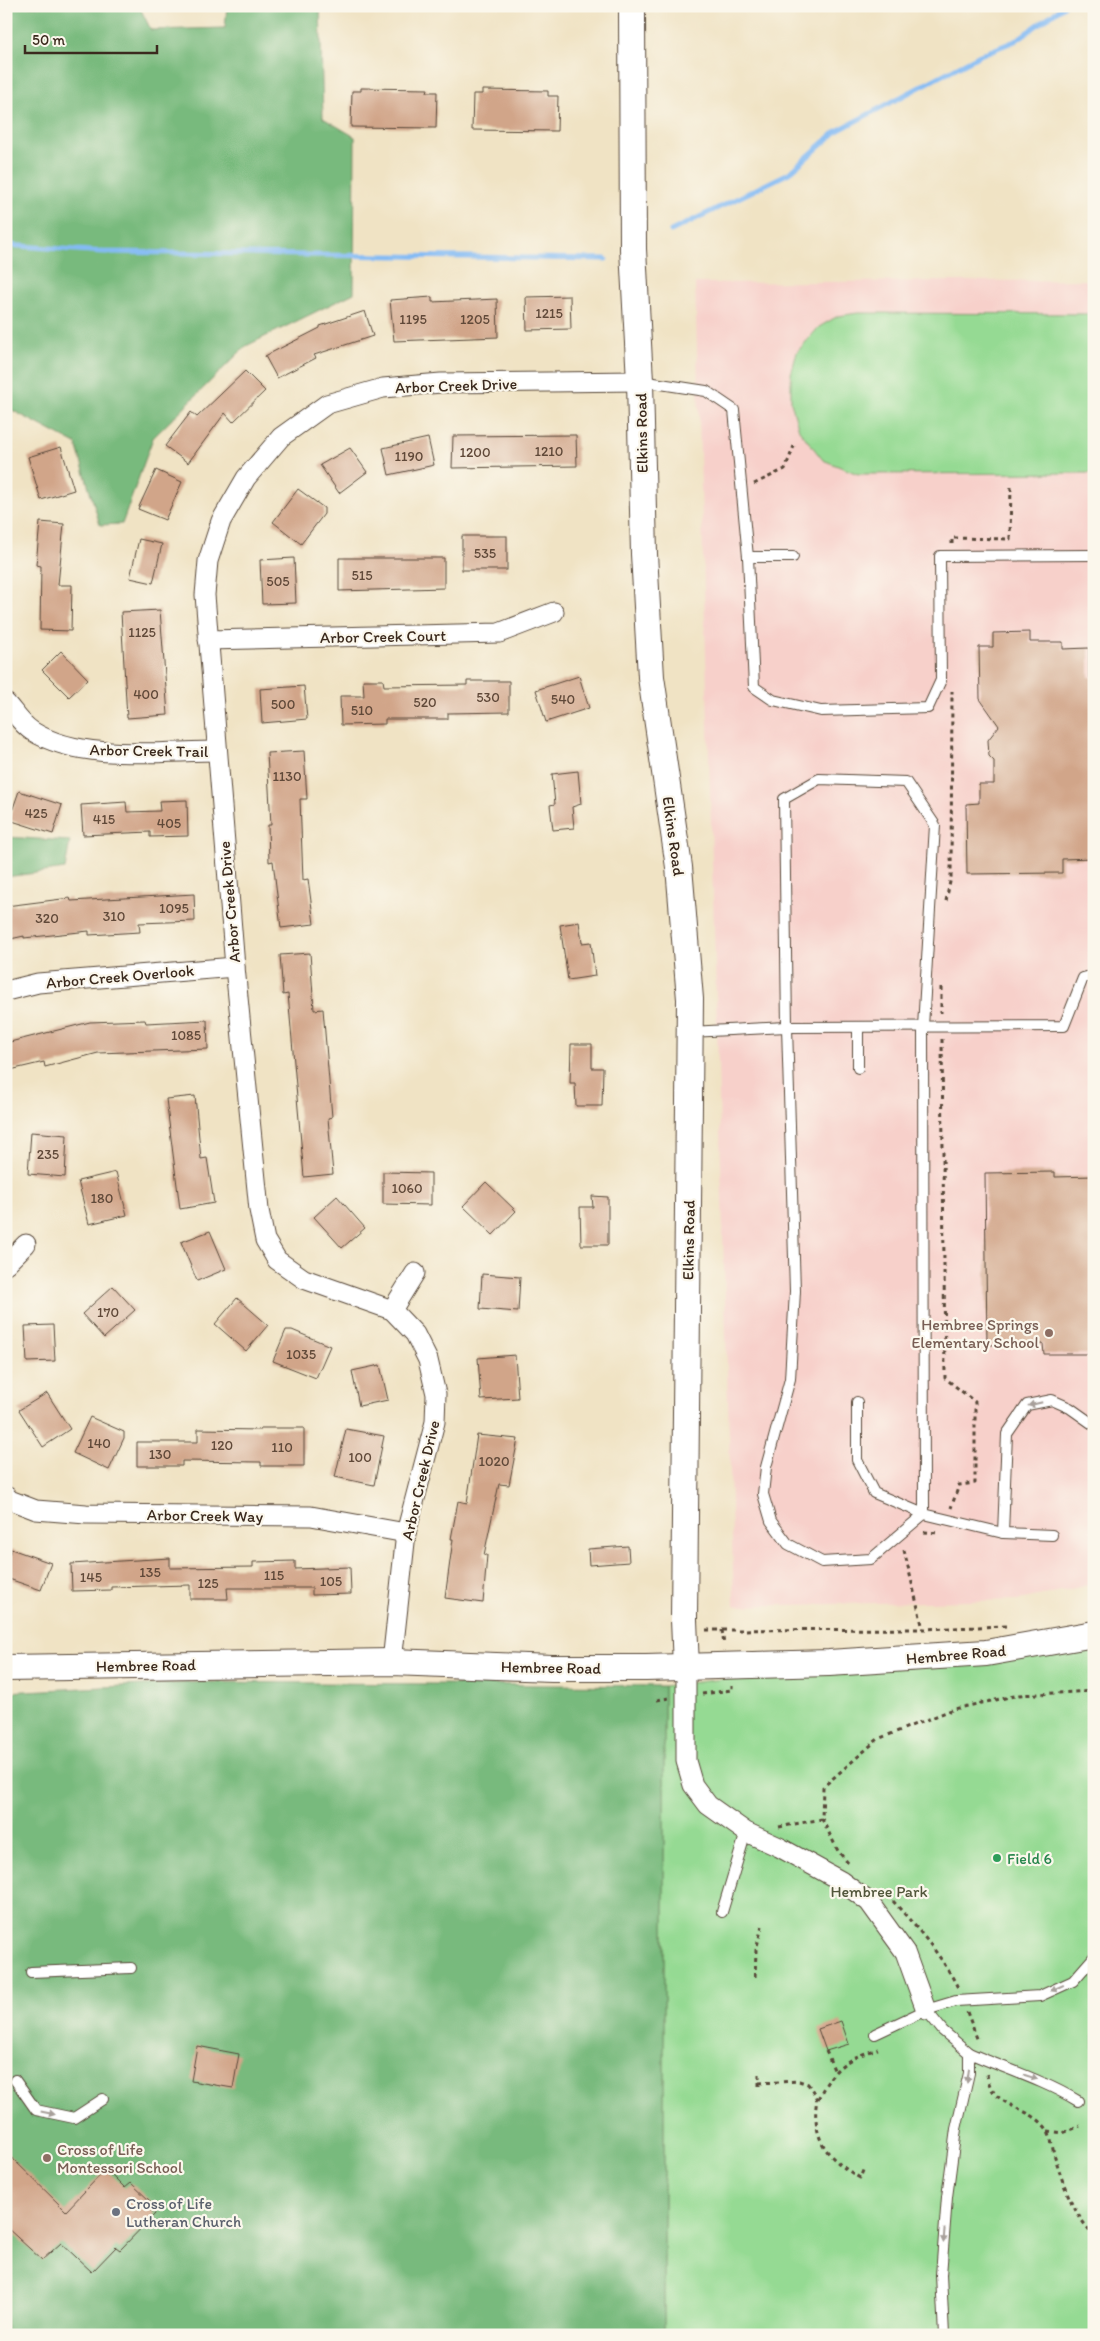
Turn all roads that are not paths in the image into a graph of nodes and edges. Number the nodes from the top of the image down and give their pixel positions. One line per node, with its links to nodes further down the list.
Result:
1 (632, 6): 2 (street, Elkins Road)
2 (640, 381): 4 (lane); 7 (street, Arbor Creek Drive); 16 (street, Elkins Road)
3 (1094, 555): 4 (lane)
4 (748, 557): 5 (lane)
5 (793, 557)
6 (554, 612): 7 (street, Arbor Creek Court)
7 (208, 640): 9 (street, Arbor Creek Drive)
8 (6, 703): 9 (street, Arbor Creek Trail)
9 (217, 751): 10 (street, Arbor Creek Drive)
10 (235, 967): 12 (street, Arbor Creek Overlook); 21 (street, Arbor Creek Drive)
11 (1094, 975): 15 (lane)
12 (6, 991)
13 (787, 1027): 14 (lane); 15 (lane); 16 (lane); 25 (lane)
14 (858, 1027): 15 (lane); 17 (lane)
15 (923, 1027): 25 (lane)
16 (690, 1032): 31 (street, Elkins Road)
17 (858, 1068)
18 (26, 1244): 19 (street)
19 (6, 1264)
20 (415, 1273): 21 (street)
21 (392, 1310): 27 (street, Arbor Creek Drive)
22 (857, 1402): 25 (lane)
23 (1094, 1424): 26 (lane, one-way to 26)
24 (6, 1496): 27 (street, Arbor Creek Way)
25 (924, 1514): 26 (lane)
26 (1003, 1532): 28 (lane)
27 (406, 1533): 30 (street, Arbor Creek Drive)
28 (1052, 1535)
29 (1094, 1634): 31 (street, Hembree Road)
30 (392, 1662): 31 (street, Hembree Road); 32 (street, Hembree Road)
31 (686, 1667): 33 (street)
32 (6, 1668)
33 (746, 1832): 34 (lane); 38 (street)
34 (722, 1912)
35 (1094, 1957): 38 (lane, one-way to 38)
36 (131, 1968): 37 (lane)
37 (31, 1972)
38 (926, 2010): 39 (lane); 40 (lane)
39 (875, 2034)
40 (969, 2053): 43 (lane, one-way to 43); 44 (lane, one-way to 44)
41 (15, 2080): 42 (lane, one-way to 42)
42 (103, 2100)
43 (1078, 2100)
44 (944, 2335)

